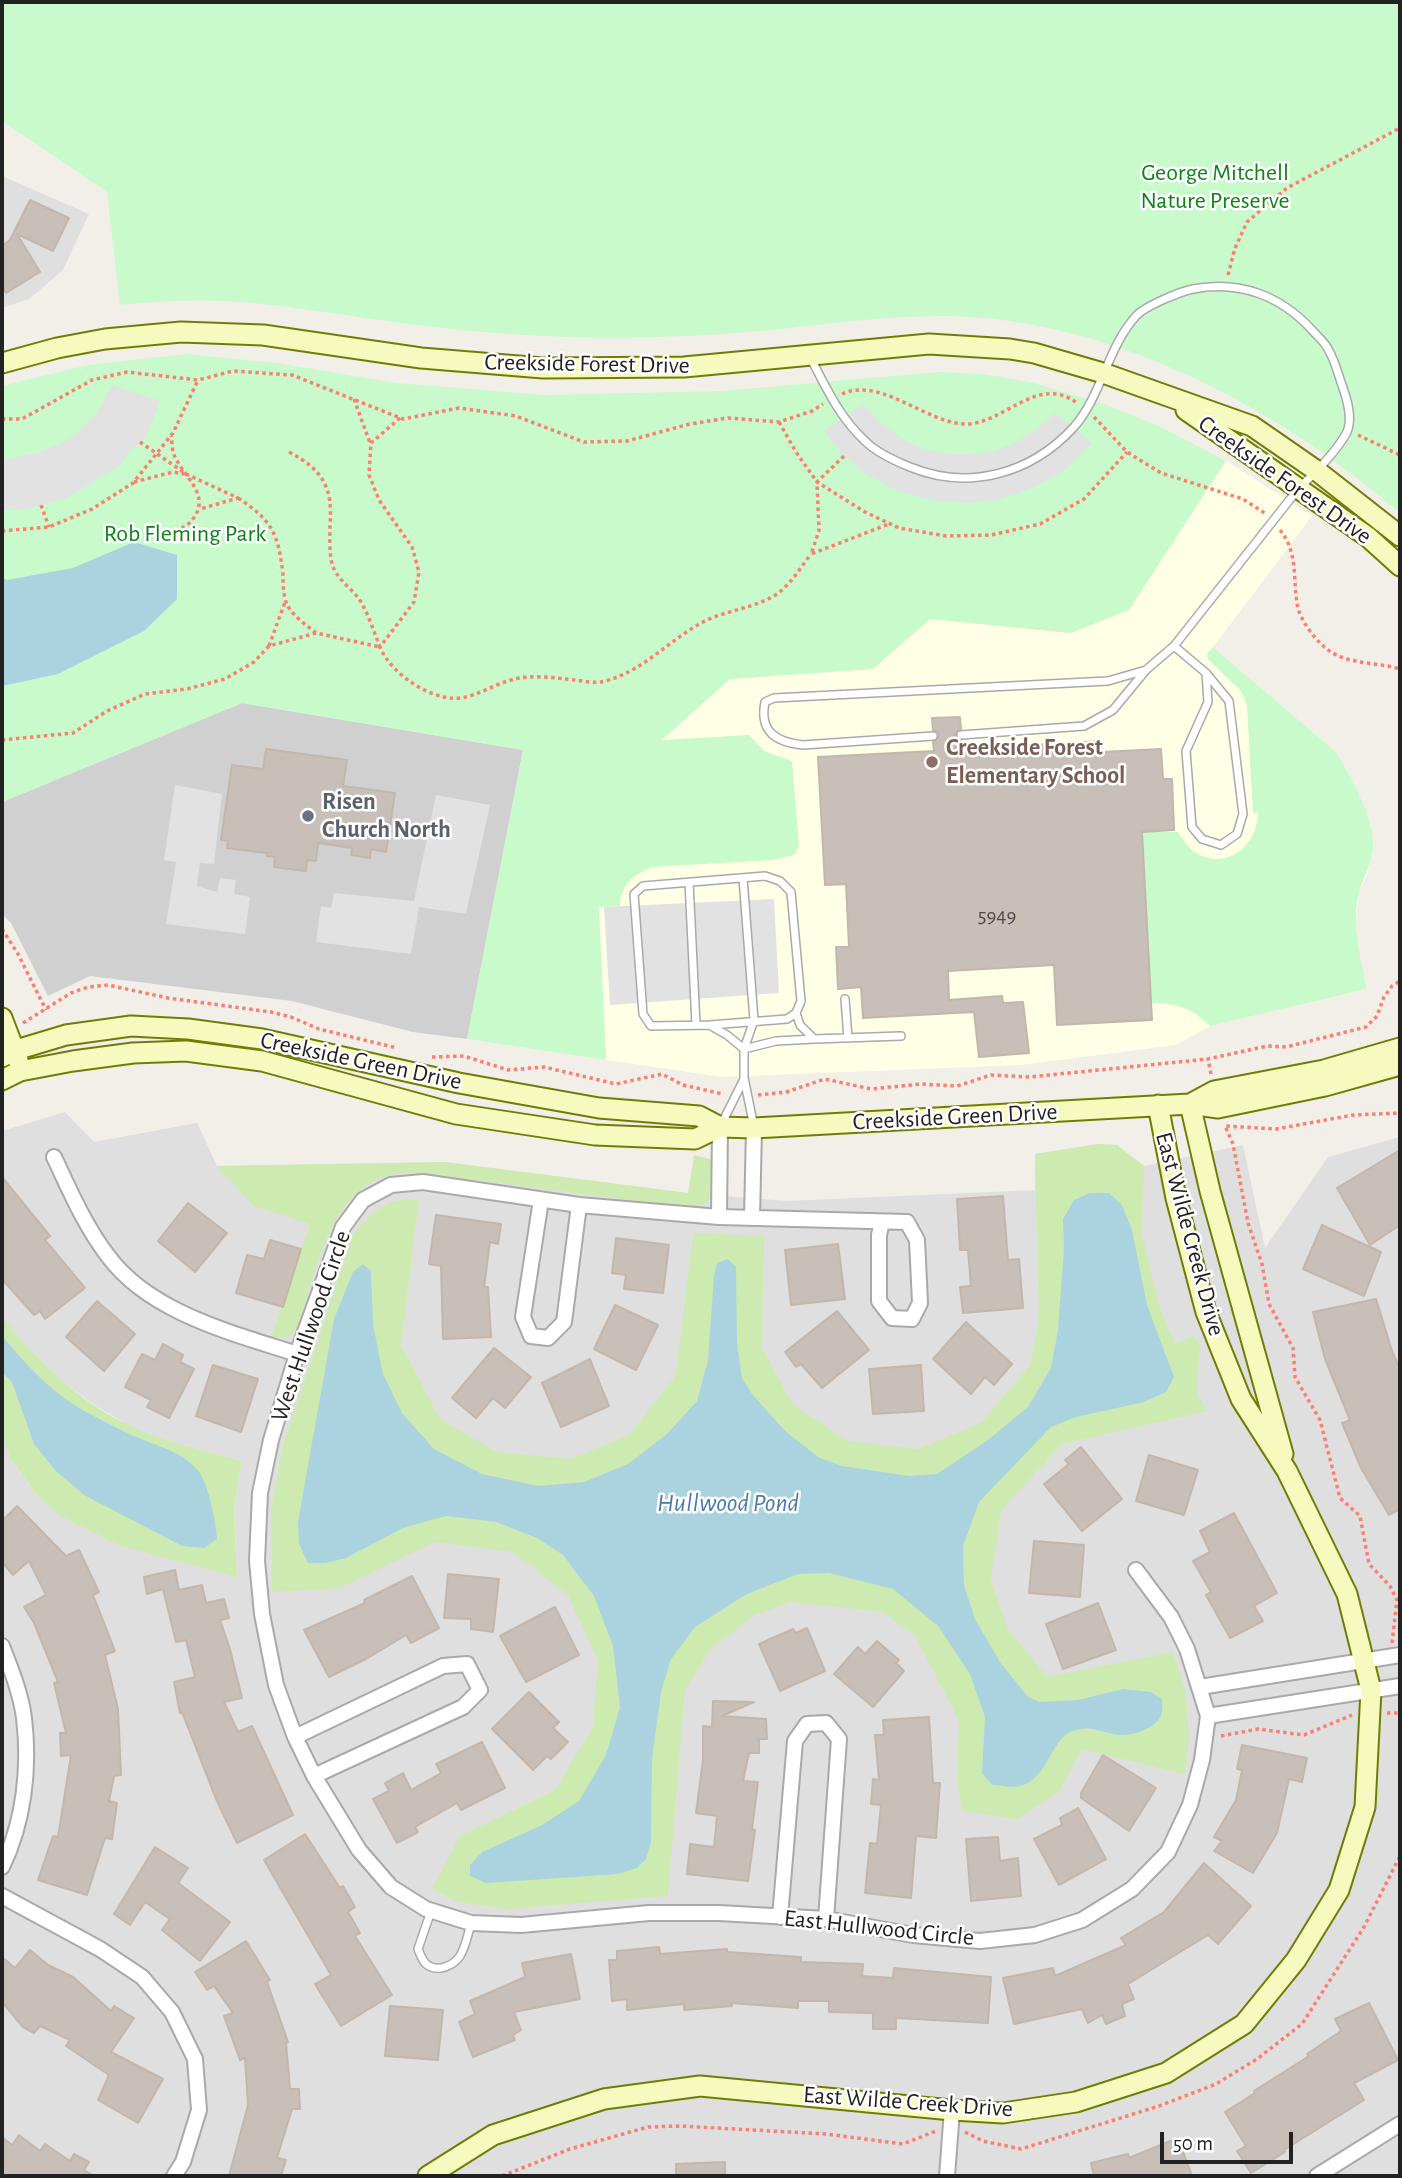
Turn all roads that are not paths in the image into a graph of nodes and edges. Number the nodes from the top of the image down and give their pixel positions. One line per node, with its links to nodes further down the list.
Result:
1 (809, 355): 2 (main road, Creekside Forest Drive); 3 (main road, Creekside Forest Drive); 3 (lane)
2 (2, 363)
3 (1103, 373): 4 (main road, Creekside Forest Drive); 5 (lane)
4 (1168, 397): 5 (main road, Creekside Forest Drive); 6 (main road, Creekside Forest Drive)
5 (1317, 471): 6 (lane); 7 (main road, Creekside Forest Drive)
6 (1298, 488): 8 (main road, Creekside Forest Drive); 9 (lane)
7 (1400, 536)
8 (1400, 566)
9 (1174, 646): 10 (lane); 11 (lane)
10 (1146, 670): 12 (lane); 13 (lane)
11 (1206, 673): 11 (lane)
12 (961, 735)
13 (933, 736)
14 (743, 878): 15 (lane); 17 (lane); 18 (lane)
15 (689, 882): 20 (lane); 20 (lane)
16 (845, 999): 23 (lane)
17 (796, 1013): 18 (lane); 24 (lane)
18 (754, 1020): 21 (lane); 26 (lane)
19 (4, 1025): 27 (main road)
20 (696, 1025): 21 (lane)
21 (710, 1025): 26 (lane)
22 (901, 1036): 23 (lane)
23 (848, 1038): 24 (lane)
24 (814, 1039): 26 (lane)
25 (1400, 1048): 32 (main road, Creekside Green Drive)
26 (744, 1049): 30 (lane)
27 (9, 1054): 29 (main road); 34 (main road, Creekside Green Drive)
28 (1400, 1065): 32 (main road, Creekside Green Drive)
29 (20, 1071): 31 (main road, Creekside Green Drive); 34 (main road, Creekside Green Drive)
30 (744, 1079): 34 (lane); 35 (lane)
31 (2, 1080)
32 (1190, 1104): 33 (main road, Creekside Green Drive); 43 (main road, East Wilde Creek Drive)
33 (1158, 1105): 35 (main road, Creekside Green Drive); 43 (main road, East Wilde Creek Drive)
34 (720, 1127): 35 (main road, Creekside Green Drive); 39 (street)
35 (754, 1128): 40 (street)
36 (54, 1157): 42 (street)
37 (541, 1200): 38 (street, West Hullwood Circle); 38 (street); 42 (street, West Hullwood Circle)
38 (579, 1205): 39 (street, West Hullwood Circle)
39 (719, 1217): 40 (street, West Hullwood Circle)
40 (752, 1218): 41 (street, West Hullwood Circle)
41 (882, 1222): 41 (street, West Hullwood Circle)
42 (297, 1354): 52 (street, West Hullwood Circle)
43 (1287, 1471): 47 (main road, East Wilde Creek Drive)
44 (1136, 1570): 49 (street, East Hullwood Circle)
45 (2, 1646): 54 (street)
46 (1396, 1656): 47 (street)
47 (1365, 1660): 49 (street); 50 (main road, East Wilde Creek Drive)
48 (1400, 1686): 50 (street)
49 (1200, 1687): 51 (street, East Hullwood Circle)
50 (1371, 1690): 51 (street); 60 (main road, East Wilde Creek Drive)
51 (1208, 1716): 58 (street, East Hullwood Circle)
52 (295, 1737): 53 (street, West Hullwood Circle); 53 (street)
53 (314, 1776): 56 (street, West Hullwood Circle)
54 (2, 1867)
55 (2, 1896): 62 (street)
56 (429, 1910): 59 (street, East Hullwood Circle); 59 (lane)
57 (780, 1917): 58 (street, East Hullwood Circle); 58 (street); 59 (street, East Hullwood Circle)
58 (826, 1919)
59 (471, 1923)
60 (952, 2110): 63 (main road, East Wilde Creek Drive); 64 (street)
61 (1400, 2124): 65 (street)
62 (174, 2176)
63 (428, 2176)
64 (947, 2176)
65 (1317, 2176)

